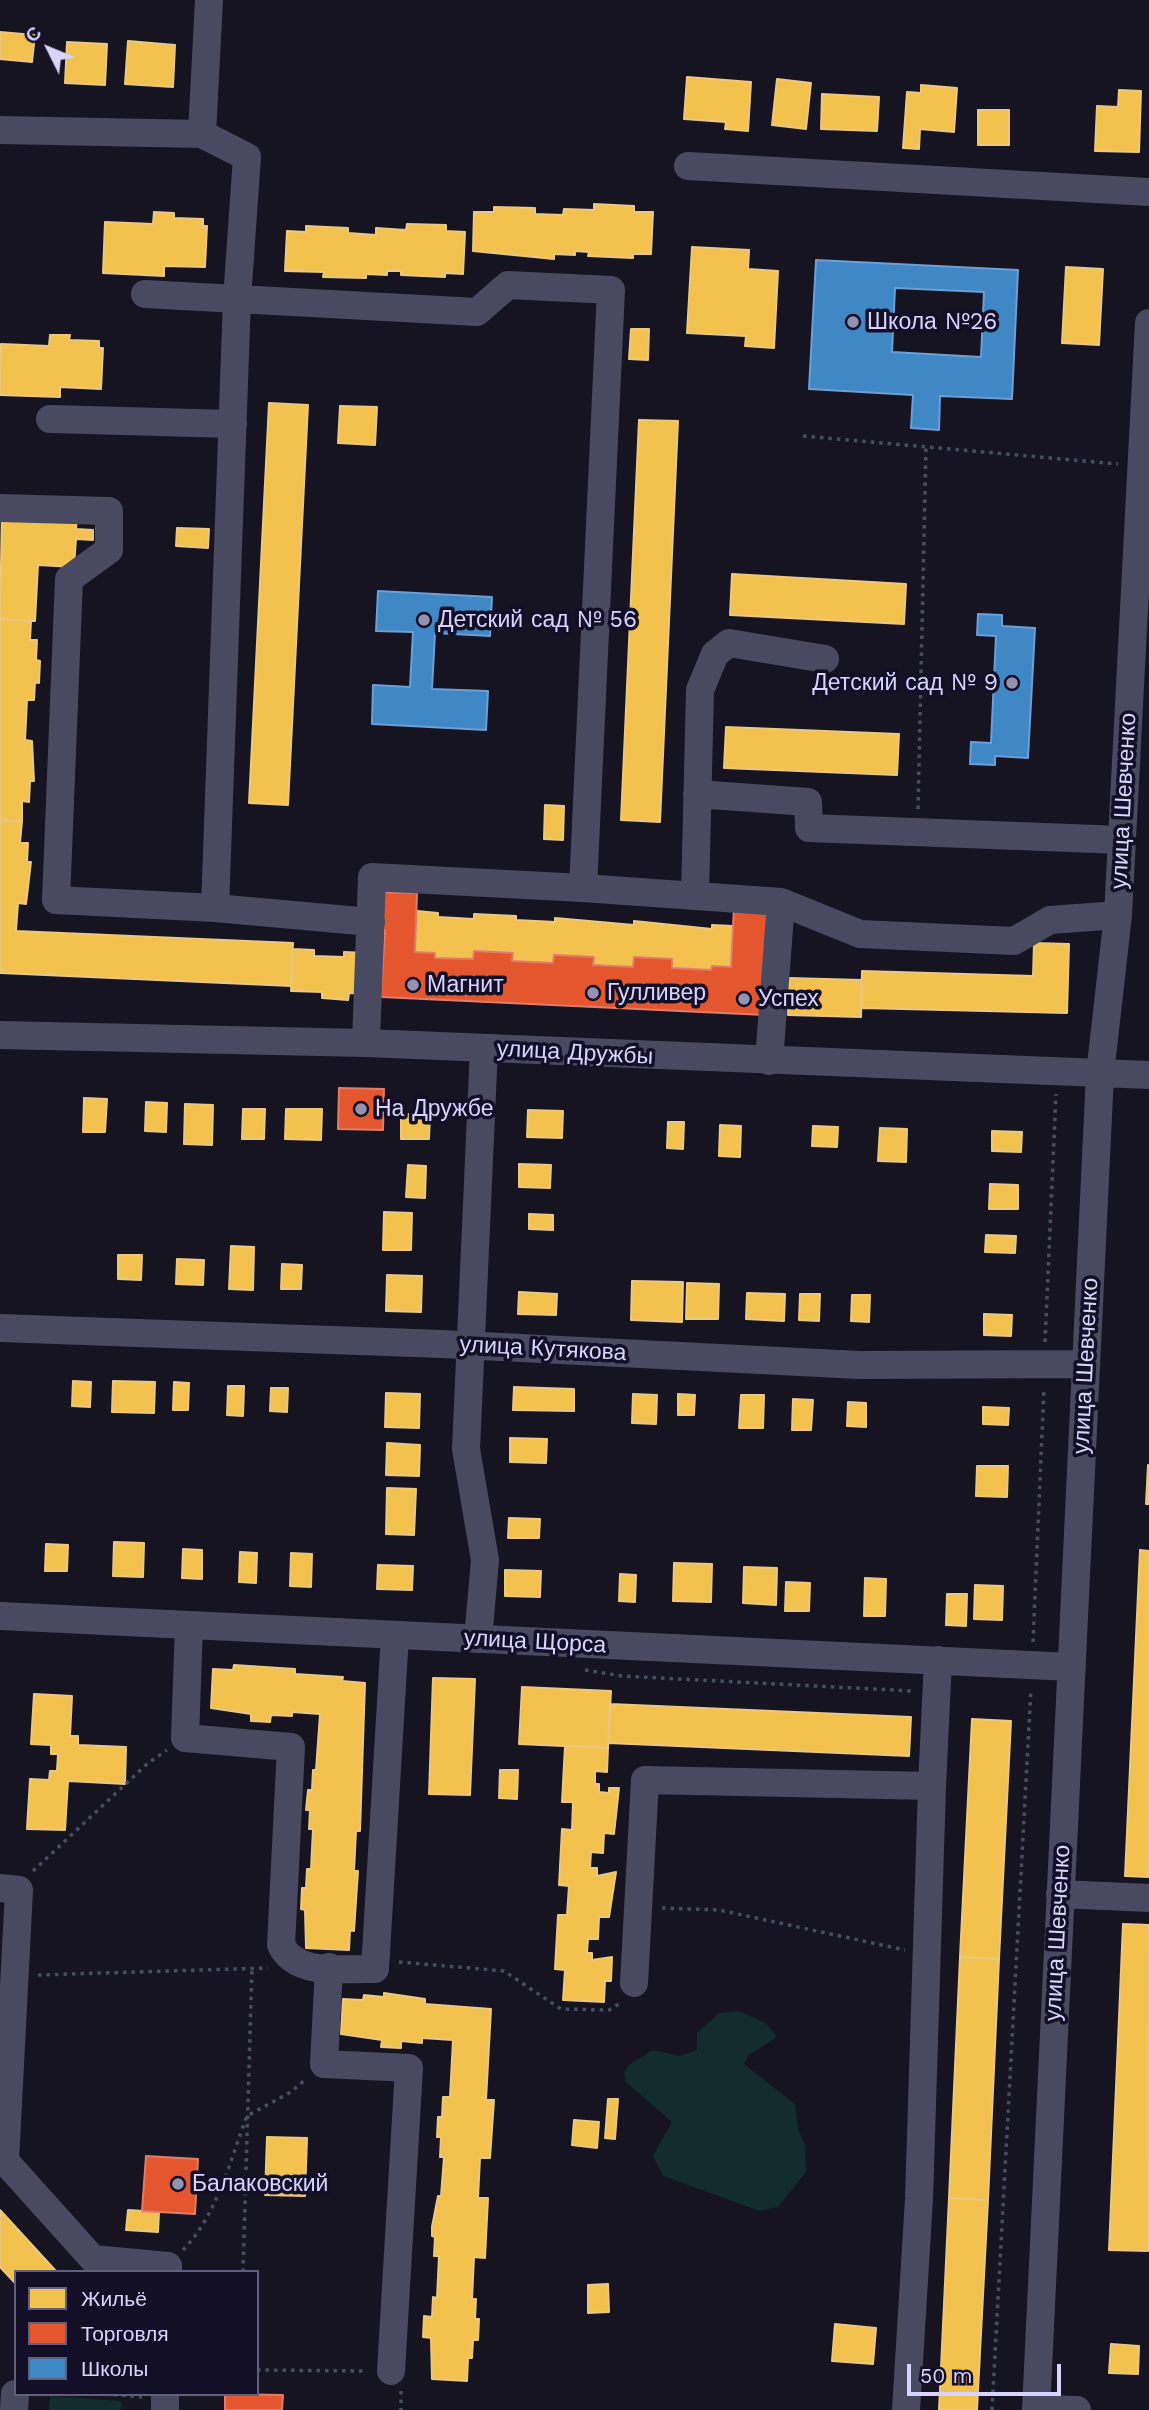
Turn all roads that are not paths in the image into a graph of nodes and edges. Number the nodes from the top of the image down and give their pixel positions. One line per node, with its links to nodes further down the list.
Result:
1 (209, 0): 3 (street)
2 (0, 130): 3 (street)
3 (202, 134): 7 (street)
4 (688, 166): 5 (street)
5 (1149, 192)
6 (145, 295): 7 (street)
7 (237, 299): 10 (street); 16 (street)
8 (1149, 323): 13 (street, улица Шевченко)
9 (50, 419): 10 (street)
10 (233, 424): 19 (street)
11 (0, 508): 19 (street)
12 (825, 659): 14 (street)
13 (1140, 675): 15 (street, улица Шевченко)
14 (697, 794): 15 (street); 17 (street)
15 (1122, 840): 20 (street, улица Шевченко)
16 (583, 888): 17 (street); 21 (street)
17 (695, 896): 18 (street)
18 (781, 902): 20 (street); 25 (street)
19 (215, 908): 21 (street)
20 (1118, 915): 26 (street, улица Шевченко)
21 (371, 922): 23 (street)
22 (0, 1035): 23 (street, улица Дружбы)
23 (366, 1043): 24 (street, улица Дружбы)
24 (484, 1048): 25 (street, улица Дружбы); 29 (street)
25 (769, 1061): 26 (street, улица Дружбы)
26 (1100, 1074): 27 (street, улица Дружбы); 30 (street, улица Шевченко)
27 (1149, 1074)
28 (0, 1328): 29 (street, улица Кутякова)
29 (470, 1346): 30 (street, улица Кутякова); 34 (street)
30 (1086, 1364): 36 (street, улица Шевченко)
31 (0, 1616): 32 (street, улица Щорса)
32 (189, 1625): 33 (street, улица Щорса); 41 (street)
33 (395, 1635): 34 (street, улица Щорса); 41 (street)
34 (478, 1639): 35 (street, улица Щорса)
35 (938, 1660): 36 (street, улица Щорса); 37 (street)
36 (1070, 1667): 39 (street, улица Шевченко)
37 (932, 1786): 42 (street); 46 (street)
38 (7, 1889): 43 (street)
39 (1060, 1894): 40 (street); 45 (street, улица Шевченко)
40 (1149, 1898)
41 (316, 1967): 44 (street)
42 (634, 1983)
43 (168, 2269)
44 (391, 2371)
45 (1036, 2409): 47 (street)
46 (906, 2410)
47 (1077, 2410)

